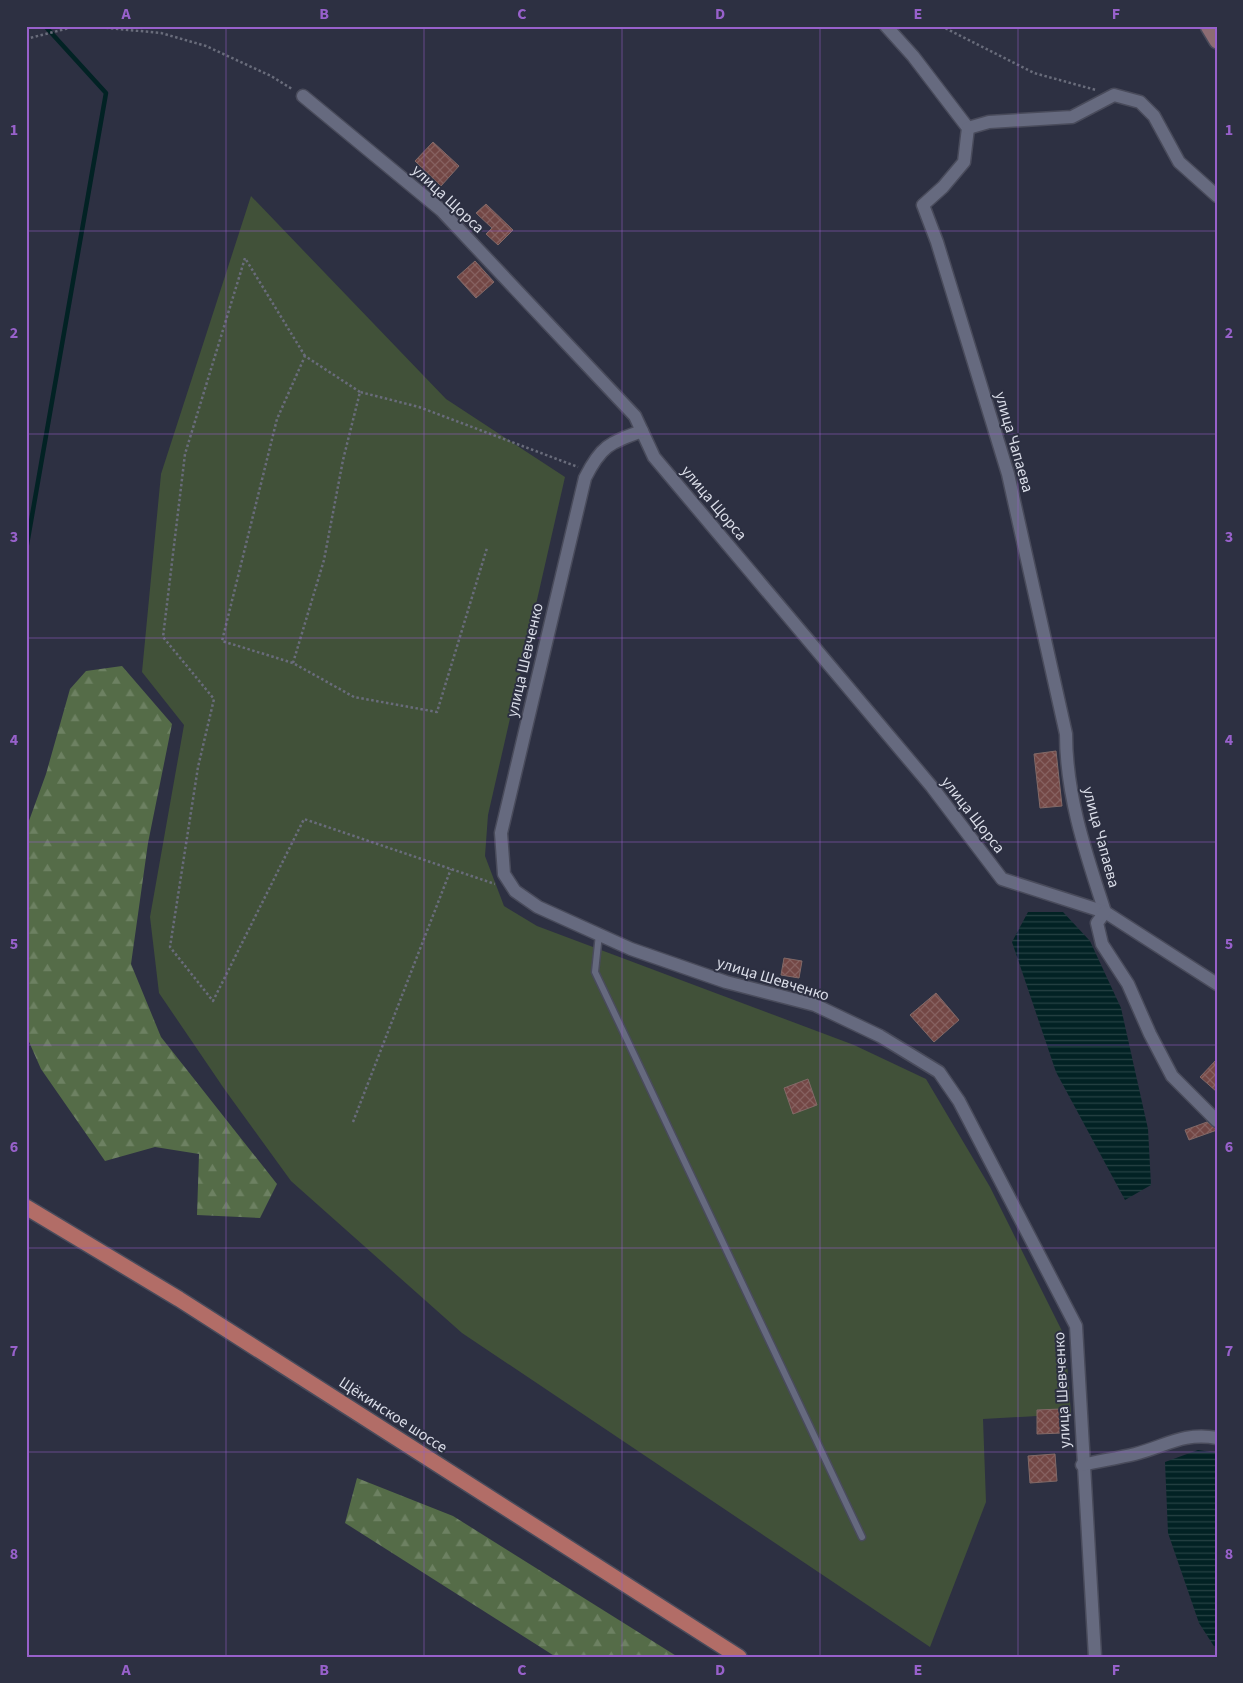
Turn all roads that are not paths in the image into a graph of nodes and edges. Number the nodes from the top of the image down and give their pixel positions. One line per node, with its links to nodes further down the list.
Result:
1 (886, 26): 5 (street)
2 (1208, 26): 3 (main road)
3 (1217, 41)
4 (303, 96): 7 (street, улица Щорса)
5 (968, 128): 6 (street); 8 (street, улица Чапаева)
6 (1217, 196)
7 (642, 431): 8 (street, улица Щорса); 9 (street, улица Шевченко)
8 (1105, 912): 10 (street, улица Щорса); 11 (street)
9 (599, 934): 14 (street, улица Шевченко); 15 (lane)
10 (1217, 984)
11 (1217, 1121)
12 (26, 1207): 16 (main road, Щёкинское шоссе)
13 (1217, 1438): 14 (street)
14 (1082, 1465): 17 (street, улица Шевченко)
15 (862, 1537)
16 (739, 1657)
17 (1095, 1657)

